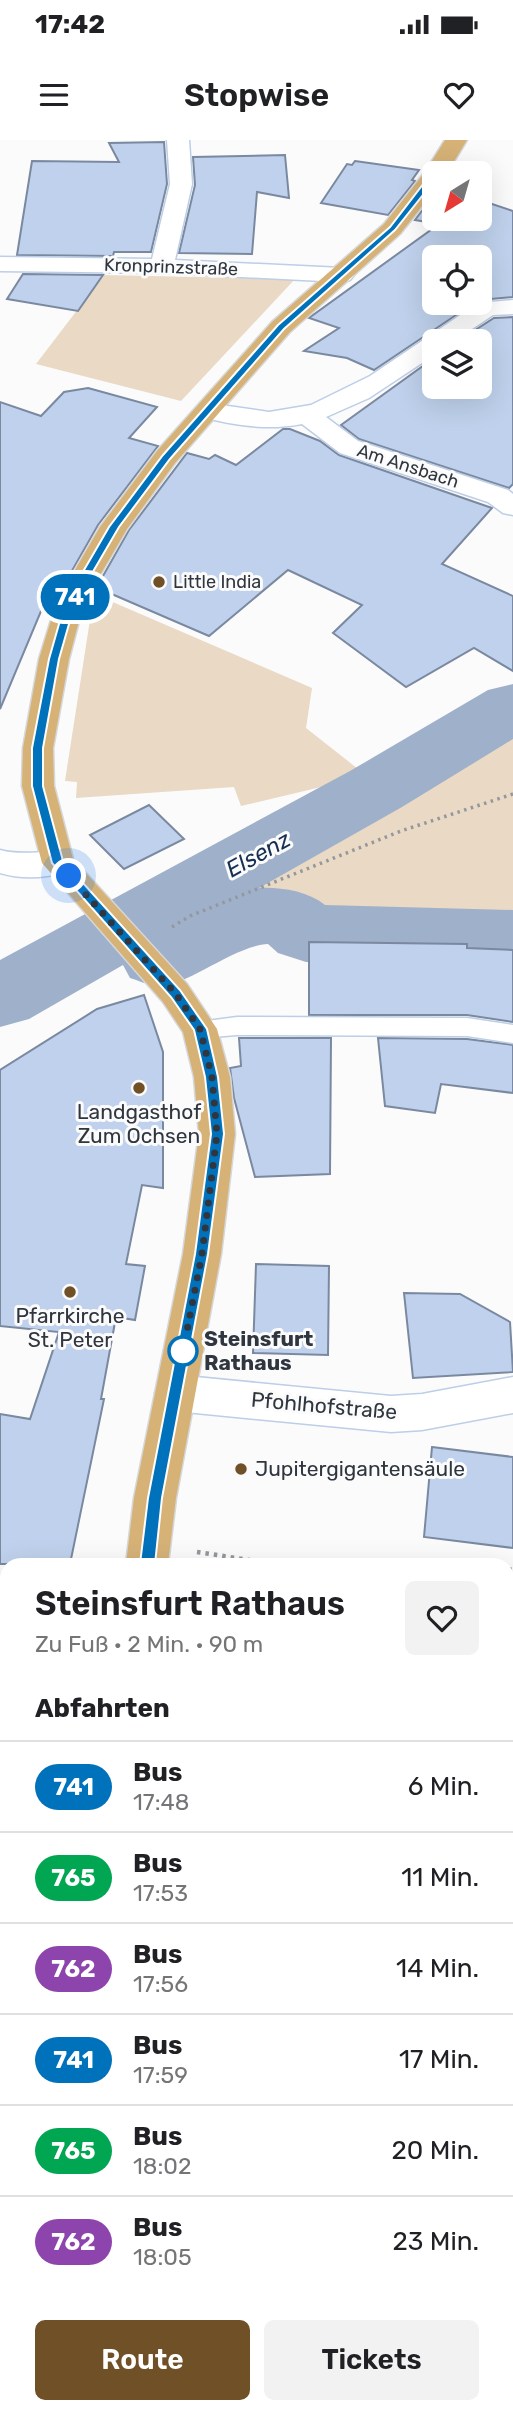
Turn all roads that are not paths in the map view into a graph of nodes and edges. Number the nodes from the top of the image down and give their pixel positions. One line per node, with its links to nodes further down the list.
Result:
1 (178, 140): 6 (street)
2 (456, 140): 3 (main road)
3 (443, 161)
4 (422, 191): 7 (main road)
5 (0, 264): 6 (street, Kronprinzstraße)
6 (162, 265): 7 (street, Kronprinzstraße)
7 (342, 275): 15 (main road)
8 (513, 286): 9 (street)
9 (492, 304)
10 (513, 306): 11 (street)
11 (492, 308)
12 (478, 315): 13 (street)
13 (457, 329)
14 (422, 352): 16 (street)
15 (208, 411): 16 (street); 18 (main road)
16 (308, 416): 17 (street, Am Ansbach)
17 (513, 507)
18 (58, 863): 19 (street); 20 (main road)
19 (5, 868)
20 (200, 1029): 21 (lane); 22 (main road)
21 (513, 1034)
22 (175, 1393): 23 (street, Pfohlhofstraße); 24 (main road)
23 (513, 1395)
24 (148, 1558)

